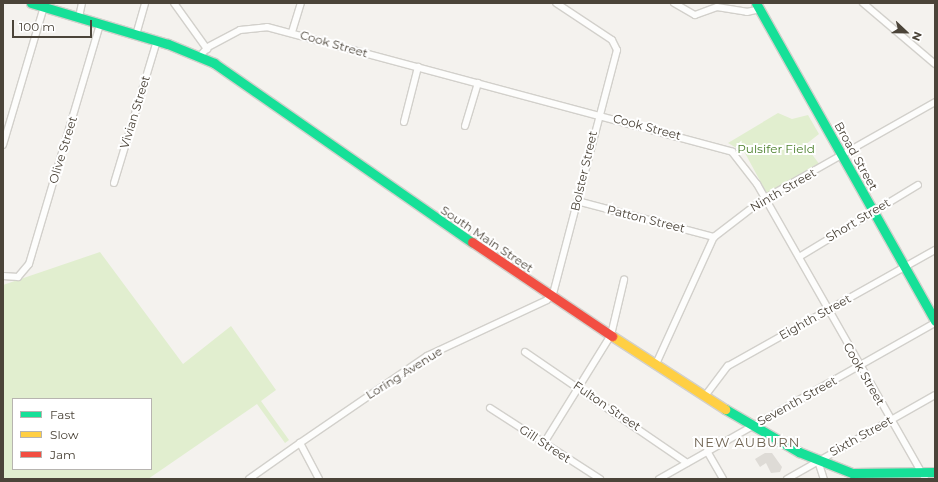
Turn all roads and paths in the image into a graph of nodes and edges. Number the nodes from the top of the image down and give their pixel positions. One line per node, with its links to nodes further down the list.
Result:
1 (30, 3): 10 (street, South Main Street)
2 (82, 3): 11 (street)
3 (145, 3): 14 (street)
4 (174, 3): 16 (street)
5 (301, 3): 13 (street)
6 (674, 3): 9 (street)
7 (863, 3): 18 (street)
8 (560, 4): 22 (street, Bolster Street)
9 (758, 6): 26 (street, Broad Street)
10 (44, 7): 11 (street, South Main Street); 25 (street)
11 (79, 18): 12 (street, South Main Street)
12 (100, 24): 14 (street, South Main Street); 36 (street, Olive Street)
13 (292, 32): 16 (street, Cook Street); 19 (street, Cook Street)
14 (136, 35): 15 (street, South Main Street)
15 (156, 41): 17 (street, South Main Street); 27 (street, Vivian Street)
16 (206, 49): 17 (street, Cook Street)
17 (200, 56): 38 (street, South Main Street)
18 (935, 64)
19 (418, 67): 20 (street, Cook Street); 23 (street)
20 (478, 82): 22 (street, Cook Street); 24 (street)
21 (935, 102): 26 (street, Ninth Street)
22 (599, 114): 29 (street, Cook Street); 30 (street, Bolster Street)
23 (404, 122)
24 (465, 126)
25 (3, 145)
26 (842, 158): 29 (street, Ninth Street); 31 (street, Broad Street)
27 (114, 183)
28 (918, 185): 31 (street, Short Street)
29 (766, 198): 32 (street, Ninth Street); 34 (street, Cook Street)
30 (577, 201): 32 (street, Patton Street); 38 (street, Bolster Street)
31 (873, 211): 34 (street, Short Street); 35 (street, Broad Street)
32 (714, 237): 43 (street, Ninth Street)
33 (935, 250): 35 (street, Eighth Street)
34 (799, 257): 39 (street, Cook Street)
35 (904, 267): 39 (street, Eighth Street); 40 (street, Broad Street)
36 (3, 276)
37 (624, 280): 41 (street)
38 (551, 296): 41 (street, South Main Street); 51 (street, Loring Avenue)
39 (828, 310): 44 (street, Cook Street); 47 (street, Eighth Street)
40 (935, 322): 44 (street, Seventh Street)
41 (611, 335): 43 (street, South Main Street); 45 (street)
42 (525, 352): 45 (street, Fulton Street)
43 (656, 364): 47 (street, South Main Street)
44 (860, 365): 49 (street, Cook Street); 50 (street, Seventh Street)
45 (579, 387): 52 (street); 55 (street, Fulton Street)
46 (935, 395): 49 (street, Sixth Street)
47 (705, 396): 50 (street, South Main Street)
48 (490, 408): 52 (street, Gill Street)
49 (891, 420): 54 (street, Sixth Street); 58 (street, Cook Street)
50 (752, 425): 53 (street, Seventh Street); 54 (street, South Main Street)
51 (300, 442): 59 (street, Loring Avenue); 60 (street)
52 (544, 443): 61 (street, Gill Street)
53 (707, 451): 55 (street, Seventh Street); 63 (street)
54 (818, 461): 57 (street, South Main Street); 64 (street, Sixth Street); 65 (street)
55 (687, 463): 62 (street, Seventh Street)
56 (935, 472): 58 (street, South Main Street)
57 (908, 476): 58 (street, South Main Street)
58 (924, 476)
59 (249, 479)
60 (319, 479)
61 (600, 479)
62 (659, 479)
63 (723, 479)
64 (787, 479)
65 (824, 479)

